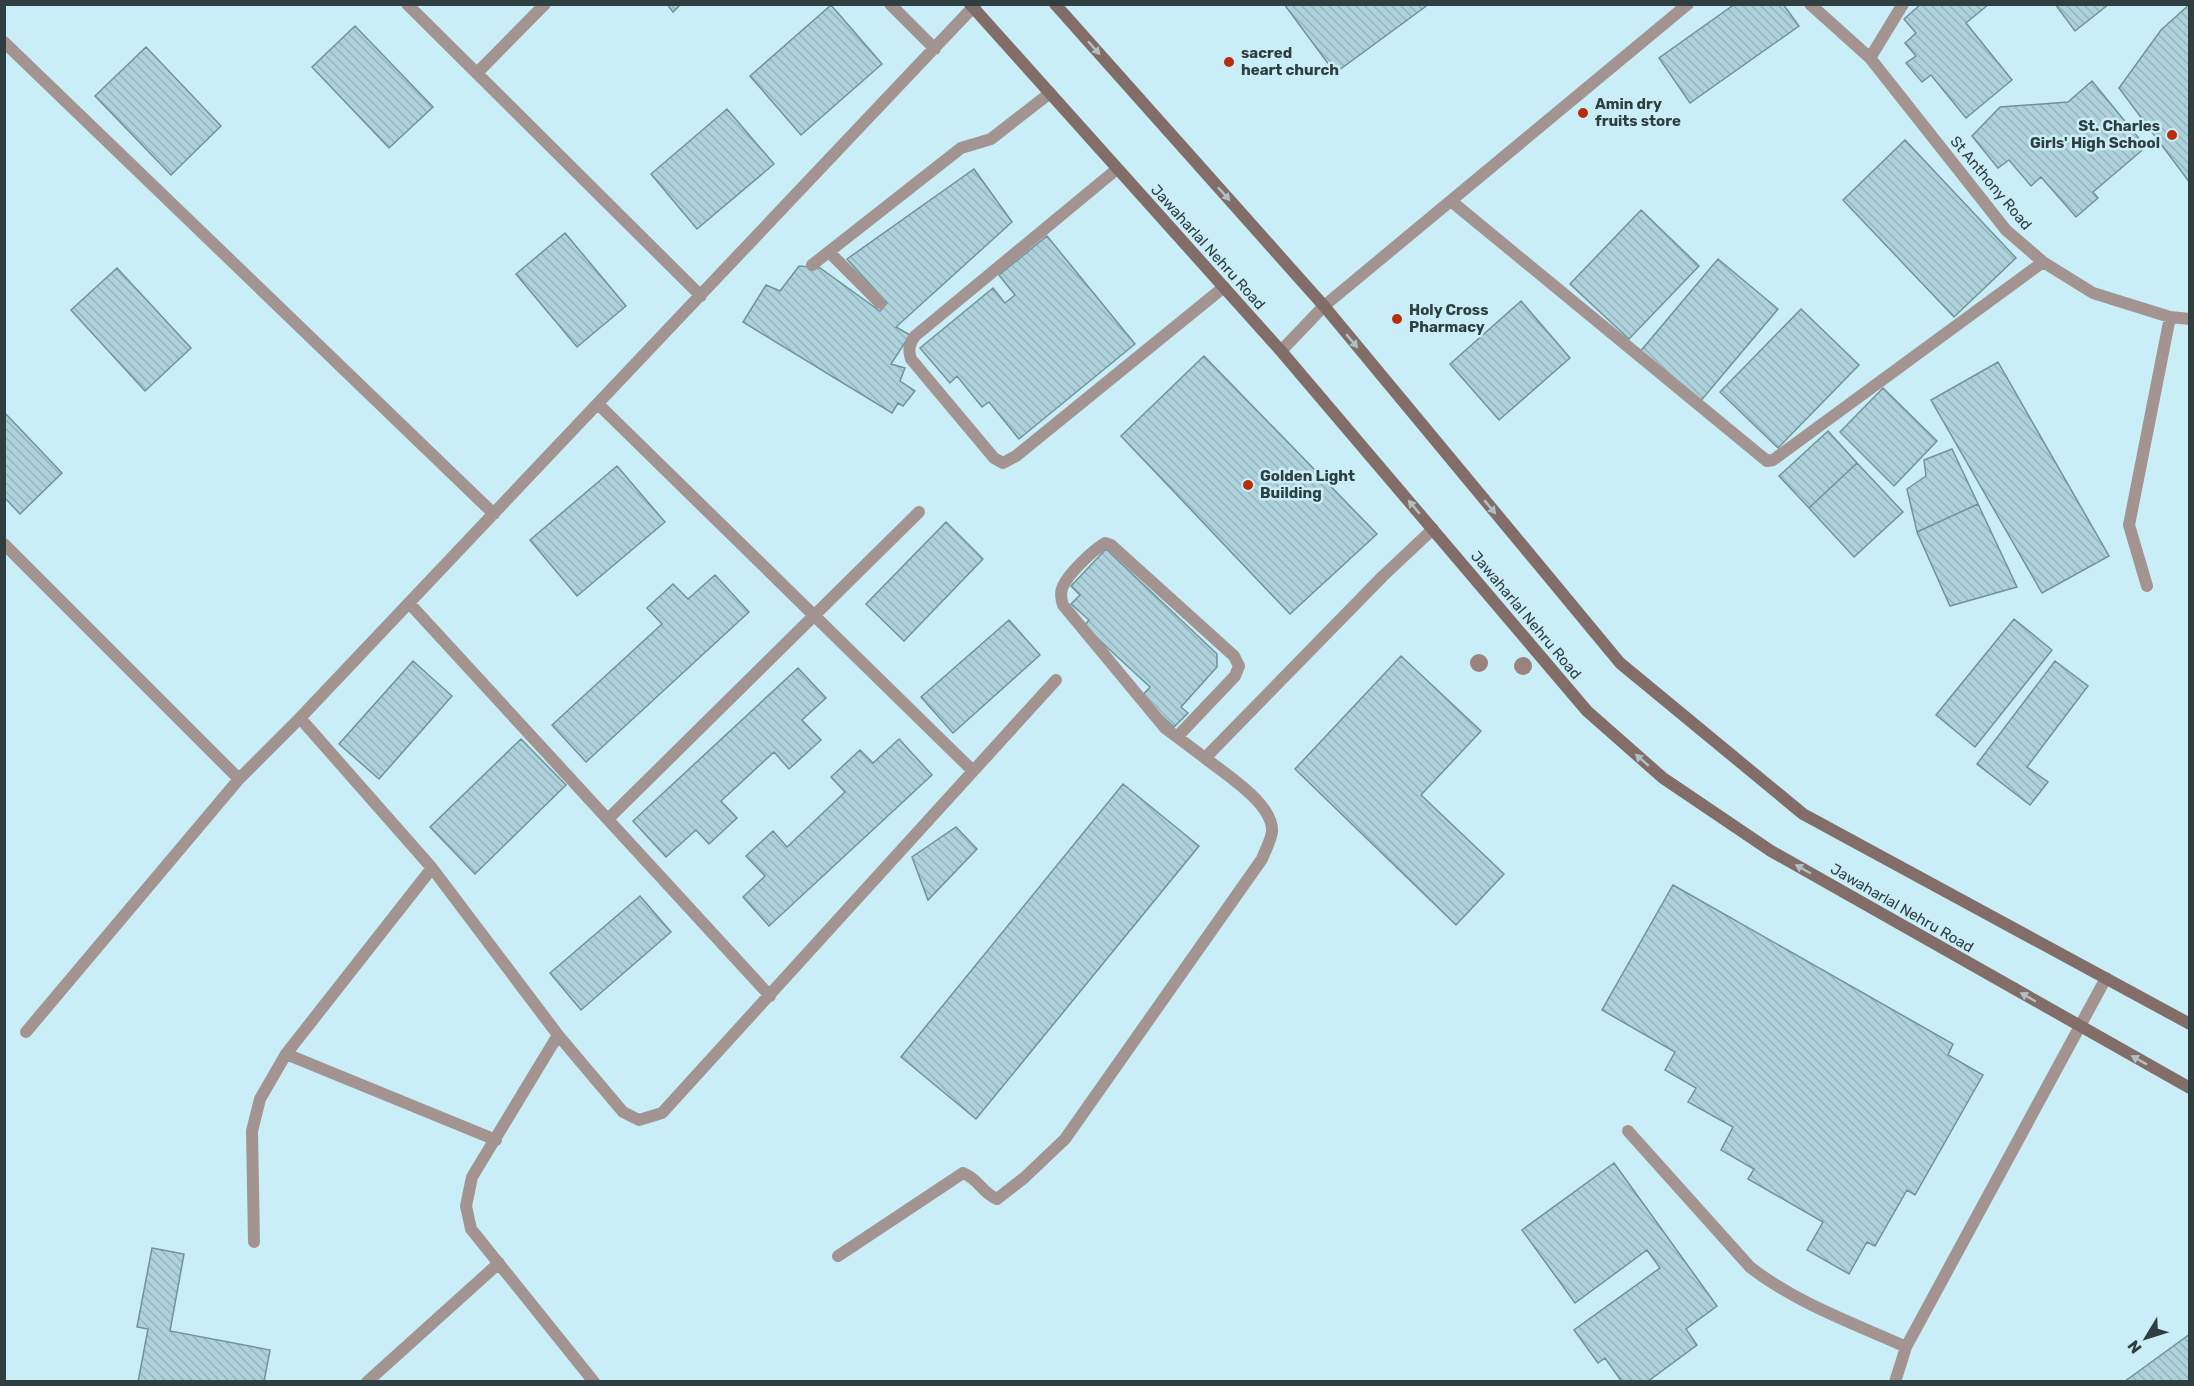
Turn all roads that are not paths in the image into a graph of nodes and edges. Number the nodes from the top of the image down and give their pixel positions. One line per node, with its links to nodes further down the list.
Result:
1 (407, 4): 12 (street)
2 (545, 4): 12 (street)
3 (890, 4): 10 (street)
4 (1055, 4): 22 (main road, one-way to 22)
5 (1688, 4): 15 (street)
6 (1810, 4): 11 (street, St Anthony Road)
7 (1903, 4): 11 (street)
8 (973, 5): 10 (street); 13 (main road, Jawaharlal Nehru Road)
9 (4, 42): 28 (street)
10 (935, 49): 20 (street)
11 (1869, 58): 17 (street, St Anthony Road)
12 (477, 74): 20 (street)
13 (1050, 93): 14 (main road, Jawaharlal Nehru Road); 16 (street)
14 (1118, 169): 19 (main road, Jawaharlal Nehru Road); 19 (street)
15 (1451, 201): 17 (street); 22 (street)
16 (829, 252): 18 (street); 21 (street)
17 (2043, 262): 23 (street, St Anthony Road)
18 (812, 265)
19 (1224, 287): 25 (main road, Jawaharlal Nehru Road)
20 (701, 296): 26 (street)
21 (879, 303)
22 (1324, 306): 25 (street); 42 (main road, one-way to 42)
23 (2170, 317): 24 (street, St Anthony Road); 31 (street)
24 (2190, 319)
25 (1281, 351): 29 (main road, Jawaharlal Nehru Road, one-way to 25)
26 (598, 404): 28 (street); 33 (street)
27 (919, 512): 33 (street)
28 (494, 514): 32 (street)
29 (1433, 529): 37 (street); 45 (main road, Jawaharlal Nehru Road, one-way to 29)
30 (4, 544): 39 (street)
31 (2147, 586)
32 (409, 603): 35 (street); 40 (street)
33 (814, 616): 38 (street); 40 (street)
34 (1056, 680): 38 (street)
35 (300, 718): 39 (street); 41 (street)
36 (1177, 737): 36 (street); 37 (street)
37 (1205, 758): 53 (street)
38 (973, 771): 43 (street)
39 (239, 779): 46 (street)
40 (608, 819): 43 (street)
41 (432, 868): 47 (street); 48 (street)
42 (2106, 978): 44 (main road); 45 (street)
43 (770, 996): 47 (street)
44 (2190, 1024)
45 (2079, 1026): 49 (main road, Jawaharlal Nehru Road, one-way to 45); 55 (street)
46 (26, 1032)
47 (558, 1035): 51 (street)
48 (286, 1054): 51 (street); 52 (street)
49 (2190, 1088)
50 (1628, 1131): 55 (street)
51 (496, 1140): 54 (street)
52 (254, 1242)
53 (838, 1256)
54 (499, 1263): 56 (street); 57 (street)
55 (1906, 1347): 58 (street)
56 (368, 1382)
57 (594, 1382)
58 (1895, 1382)

